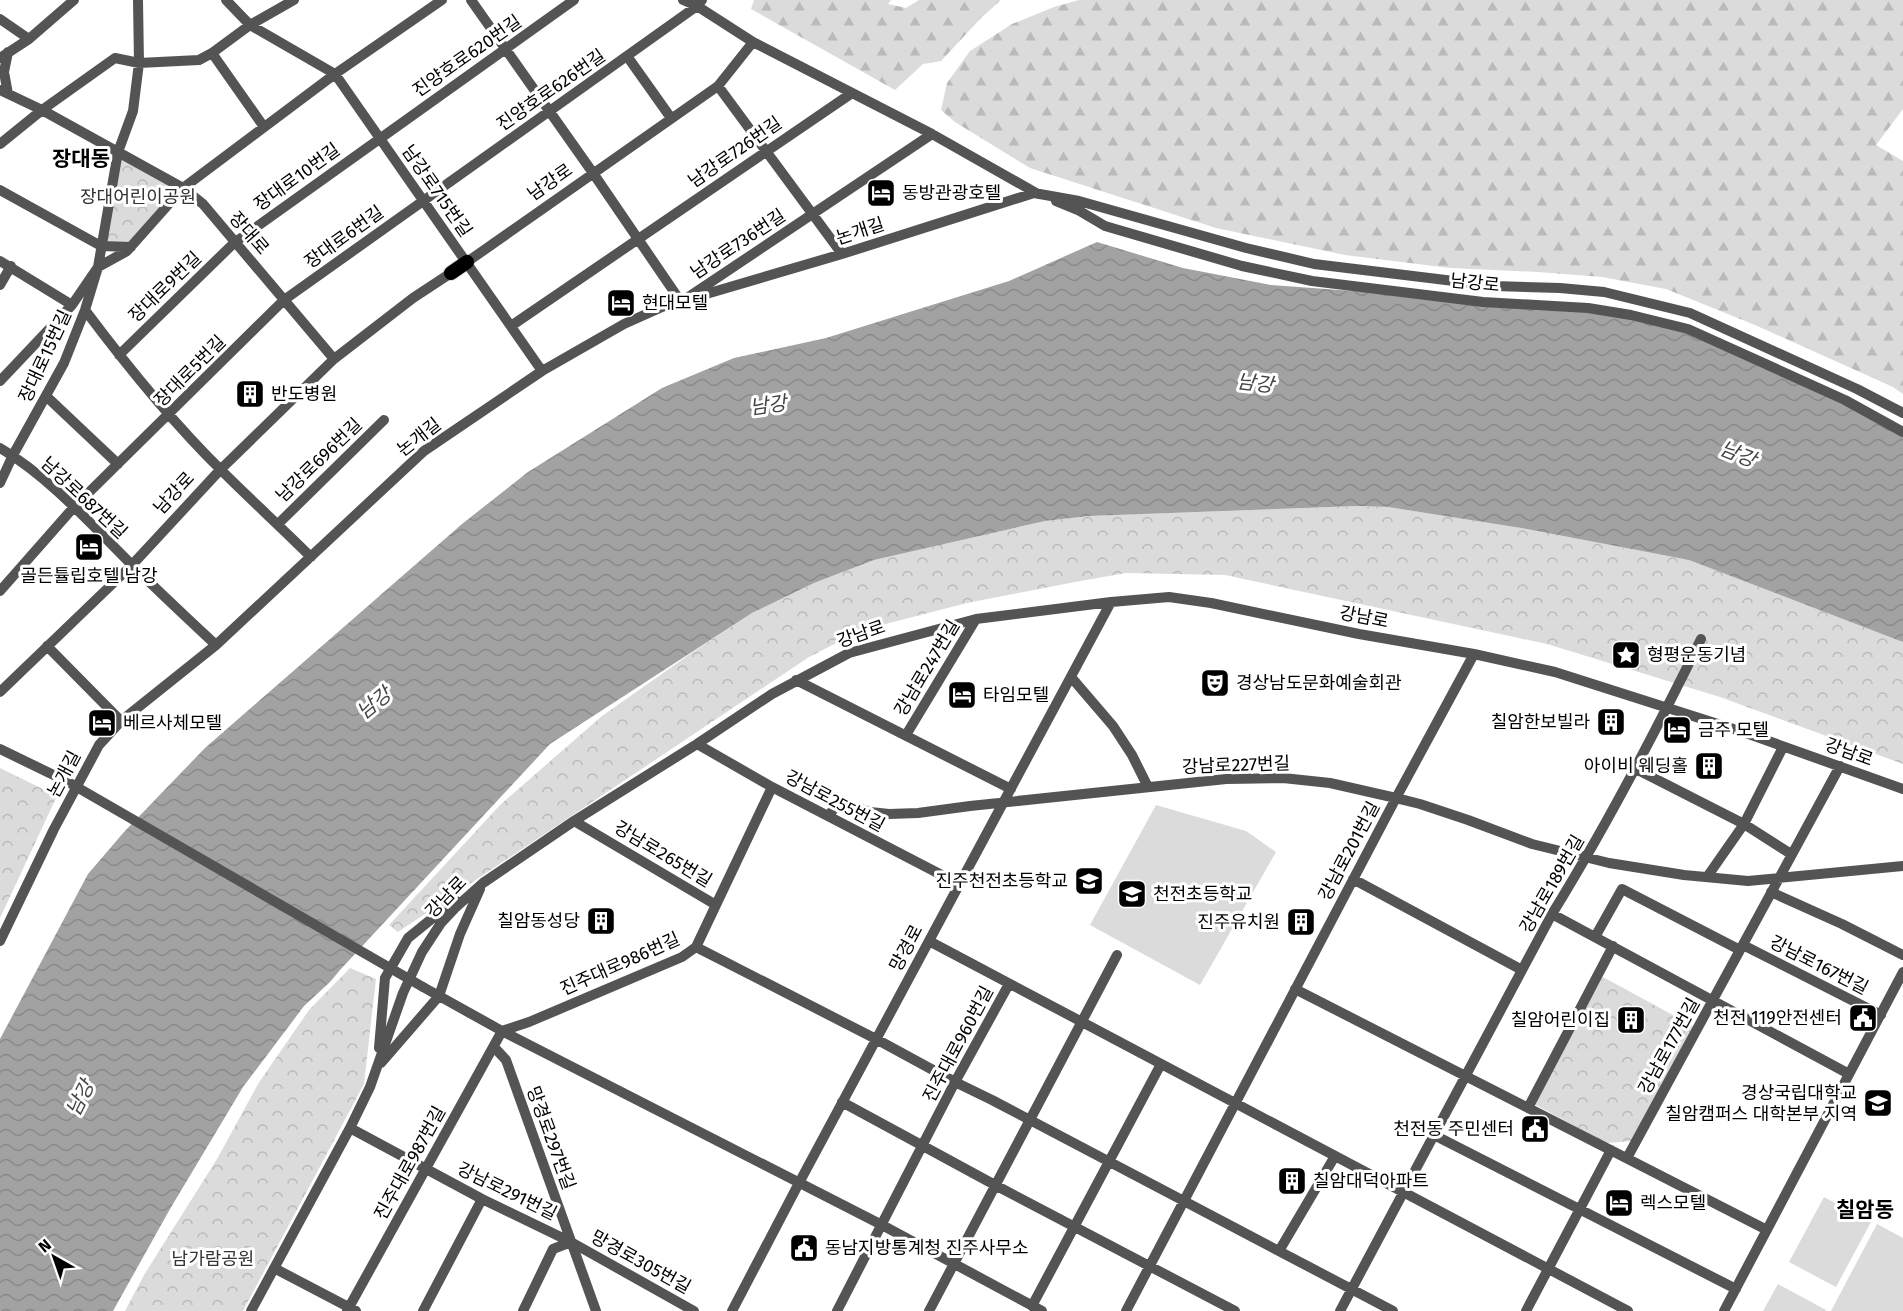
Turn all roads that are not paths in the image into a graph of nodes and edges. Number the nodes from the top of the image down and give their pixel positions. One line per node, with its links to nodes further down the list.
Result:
1 (75, 0): 12 (street)
2 (138, 0): 18 (street)
3 (226, 0): 11 (street)
4 (294, 0): 11 (street)
5 (442, 0): 19 (street)
6 (471, 0): 14 (street)
7 (574, 0): 14 (street, 진양호로620번길)
8 (683, 0): 9 (street)
9 (700, 3): 13 (street); 17 (street, 진양호로626번길)
10 (0, 19): 12 (street)
11 (250, 25): 15 (street); 19 (street)
12 (29, 39): 16 (street)
13 (753, 42): 20 (street, 남강로); 22 (street, 남강로)
14 (505, 50): 24 (street); 28 (street, 진양호로620번길)
15 (212, 53): 18 (street); 26 (street)
16 (4, 55): 21 (street)
17 (627, 56): 24 (street, 진양호로626번길); 25 (street)
18 (139, 63): 23 (street); 31 (street)
19 (335, 74): 26 (street); 28 (street, 남강로715번길)
20 (718, 86): 25 (street, 남강로); 30 (street, 남강로736번길)
21 (4, 92): 23 (street, 장대로)
22 (852, 93): 27 (street, 남강로); 30 (street, 남강로726번길)
23 (42, 110): 29 (street); 31 (street, 장대로)
24 (550, 111): 32 (street); 36 (street, 진양호로626번길)
25 (671, 118): 32 (street, 남강로)
26 (264, 127): 33 (street)
27 (932, 134): 35 (street, 남강로); 37 (street, 남강로736번길)
28 (380, 138): 36 (street, 남강로715번길); 39 (street, 장대로10번길)
29 (0, 144)
30 (766, 150): 37 (street, 남강로736번길); 38 (street, 남강로726번길)
31 (118, 152): 33 (street, 장대로); 40 (street)
32 (593, 173): 38 (street); 44 (street, 남강로)
33 (183, 188): 39 (street, 장대로); 41 (street)
34 (0, 190): 40 (street)
35 (1034, 193): 42 (street, 논개길); 59 (street, 남강로); 62 (street, 남강로)
36 (423, 200): 44 (street, 남강로715번길); 49 (street, 장대로6번길)
37 (814, 213): 42 (street, 남강로736번길); 50 (street, 남강로736번길)
38 (638, 240): 50 (street); 53 (street, 남강로726번길)
39 (234, 243): 49 (street, 장대로); 54 (street, 장대로9번길)
40 (101, 246): 41 (street); 46 (street, 장대로15번길)
41 (131, 247): 46 (street)
42 (842, 254): 50 (street, 논개길)
43 (0, 261): 45 (street)
44 (466, 262): 47 (main road, 남강로); 53 (street, 남강로715번길)
45 (11, 266): 48 (street); 51 (street)
46 (98, 267): 51 (street); 52 (street, 장대로15번길)
47 (451, 273): 55 (street, 남강로)
48 (0, 285)
49 (284, 300): 55 (street, 장대로); 60 (street, 장대로5번길)
50 (681, 302): 56 (street, 논개길)
51 (72, 305): 57 (street)
52 (85, 310): 54 (street, 남강로696번길); 58 (street, 장대로15번길)
53 (511, 326): 56 (street, 남강로715번길)
54 (119, 355): 60 (street, 남강로696번길)
55 (334, 359): 66 (street, 남강로)
56 (542, 371): 70 (street, 논개길)
57 (0, 381)
58 (46, 396): 64 (street, 장대로15번길); 65 (street)
59 (1903, 413)
60 (169, 414): 65 (street, 장대로5번길); 66 (street, 남강로696번길)
61 (384, 420): 69 (street, 남강로696번길)
62 (1903, 432)
63 (0, 448): 64 (street, 남강로687번길)
64 (13, 455): 67 (street, 장대로15번길); 68 (street, 남강로687번길)
65 (118, 464): 68 (street, 장대로5번길)
66 (220, 470): 69 (street, 남강로696번길); 71 (street, 남강로)
67 (0, 483)
68 (74, 507): 71 (street, 남강로687번길); 72 (street, 장대로5번길)
69 (278, 524): 70 (street, 남강로696번길)
70 (311, 557): 76 (street, 논개길)
71 (132, 565): 76 (street); 77 (street, 남강로)
72 (0, 591)
73 (1111, 602): 74 (street, 강남로); 78 (street, 강남로); 79 (street, 망경로)
74 (976, 619): 80 (street, 강남로); 84 (street, 강남로247번길)
75 (1701, 639): 82 (street, 강남로189번길)
76 (216, 645): 83 (street, 논개길)
77 (46, 646): 81 (street, 남강로); 83 (street)
78 (1474, 654): 82 (street, 강남로); 94 (street, 강남로201번길)
79 (1071, 677): 91 (street); 92 (street, 망경로)
80 (796, 680): 84 (street, 강남로247번길); 85 (street, 강남로)
81 (0, 692)
82 (1667, 708): 86 (street, 강남로); 89 (street, 강남로189번길)
83 (121, 721): 111 (street, 논개길)
84 (906, 735): 92 (street, 강남로247번길)
85 (697, 744): 90 (street, 강남로255번길); 97 (street, 강남로)
86 (1783, 747): 88 (street, 강남로); 98 (street)
87 (0, 748): 122 (street, bridge)
88 (1840, 766): 93 (street, 강남로); 99 (street, 강남로177번길)
89 (1636, 769): 98 (street); 100 (street, 강남로189번길)
90 (772, 787): 96 (street, 강남로255번길); 108 (street, 강남로265번길)
91 (1148, 787): 94 (street, 강남로227번길); 95 (street, 강남로227번길)
92 (1011, 789): 95 (street, 망경로)
93 (1903, 789)
94 (1396, 798): 100 (street, 강남로227번길); 104 (street, 강남로201번길)
95 (1003, 803): 96 (street, 강남로227번길); 106 (street, 망경로)
96 (828, 816): 106 (street, 강남로255번길)
97 (574, 821): 105 (street, 강남로); 108 (street, 강남로265번길)
98 (1744, 824): 99 (street); 102 (street)
99 (1791, 854): 103 (street, 강남로177번길)
100 (1587, 857): 102 (street, 강남로227번길); 109 (street, 강남로189번길)
101 (1903, 866): 103 (street, 강남로227번길)
102 (1707, 877): 103 (street, 강남로227번길)
103 (1779, 878): 107 (street, 강남로177번길)
104 (1353, 879): 118 (street); 121 (street, 강남로201번길)
105 (483, 883): 122 (street); 130 (street, 강남로); 130 (street)
106 (959, 884): 112 (street, 망경로)
107 (1771, 892): 115 (street, 강남로177번길); 117 (street)
108 (716, 905): 114 (street)
109 (1552, 914): 110 (street); 118 (street, 강남로189번길)
110 (1595, 937): 113 (street); 115 (street)
111 (0, 941)
112 (928, 941): 120 (street); 127 (street, 망경로)
113 (1613, 946): 123 (street); 136 (street)
114 (696, 947): 126 (street, 진주대로986번길); 127 (street, 진주대로986번길)
115 (1742, 948): 123 (street, 강남로177번길); 124 (street, 강남로167번길)
116 (1117, 955): 125 (street)
117 (1903, 955)
118 (1522, 970): 132 (street, 강남로189번길)
119 (1903, 972): 124 (street, 강남로167번길)
120 (1009, 984): 125 (street, 진주대로960번길); 133 (street, 진주대로960번길)
121 (1296, 989): 132 (street); 135 (street, 강남로201번길)
122 (439, 996): 126 (street); 130 (street)
123 (1713, 1000): 131 (street); 143 (street, 강남로177번길)
124 (1881, 1015): 131 (street, 강남로167번길)
125 (1081, 1022): 129 (street, 진주대로960번길); 137 (street)
126 (502, 1031): 128 (street, 진주대로987번길); 146 (street)
127 (876, 1039): 133 (street, 진주대로986번길); 134 (street, 망경로)
128 (494, 1047): 145 (street, 진주대로987번길); 155 (street, 망경로297번길)
129 (1161, 1064): 135 (street, 진주대로960번길); 144 (street)
130 (378, 1067): 138 (street, 강남로)
131 (1849, 1074): 154 (street, 강남로167번길)
132 (1466, 1076): 136 (street); 139 (street, 강남로189번길)
133 (955, 1083): 137 (street, 진주대로986번길); 140 (street, 진주대로960번길)
134 (842, 1102): 140 (street); 146 (street, 망경로)
135 (1235, 1103): 142 (street, 진주대로960번길); 150 (street, 강남로201번길)
136 (1528, 1107): 141 (street)
137 (1030, 1120): 144 (street, 진주대로986번길); 147 (street)
138 (350, 1128): 145 (street, 강남로291번길); 159 (street, 강남로)
139 (1434, 1135): 148 (street, 강남로189번길); 151 (street)
140 (922, 1146): 147 (street); 152 (street, 진주대로960번길)
141 (1611, 1150): 143 (street); 151 (street)
142 (1335, 1156): 148 (street, 진주대로960번길); 156 (street)
143 (1626, 1158): 154 (street)
144 (1109, 1161): 150 (street, 진주대로986번길); 153 (street)
145 (425, 1169): 149 (street, 강남로291번길); 164 (street, 진주대로987번길)
146 (799, 1183): 152 (street); 170 (street, 망경로)
147 (995, 1185): 153 (street); 157 (street)
148 (1404, 1192): 160 (street, 진주대로960번길); 161 (street, 강남로189번길)
149 (482, 1199): 155 (street, 강남로291번길); 166 (street)
150 (1184, 1201): 156 (street, 진주대로986번길); 158 (street, 강남로201번길)
151 (1580, 1209): 160 (street); 162 (street)
152 (882, 1225): 157 (street); 171 (street, 진주대로960번길)
153 (1074, 1227): 158 (street); 163 (street)
154 (1767, 1230): 162 (street, 강남로167번길)
155 (571, 1242): 167 (street, 강남로291번길); 168 (street, 망경로297번길); 169 (street, 망경로305번길)
156 (1279, 1251): 161 (street, 진주대로986번길)
157 (953, 1264): 163 (street); 172 (street)
158 (1149, 1266): 173 (street, 강남로201번길); 174 (street)
159 (274, 1268): 164 (street); 165 (street, 강남로)
160 (1548, 1269): 177 (street); 178 (street, 진주대로960번길)
161 (1352, 1289): 175 (street, 강남로189번길); 176 (street, 진주대로986번길)
162 (1736, 1289): 179 (street, 강남로167번길)
163 (1037, 1308)
164 (351, 1310)
165 (250, 1311)
166 (423, 1311)
167 (523, 1311)
168 (596, 1311)
169 (694, 1311)
170 (732, 1311)
171 (838, 1311)
172 (928, 1311)
173 (1126, 1311)
174 (1235, 1311)
175 (1340, 1311)
176 (1393, 1311)
177 (1526, 1311)
178 (1628, 1311)
179 (1724, 1311)

